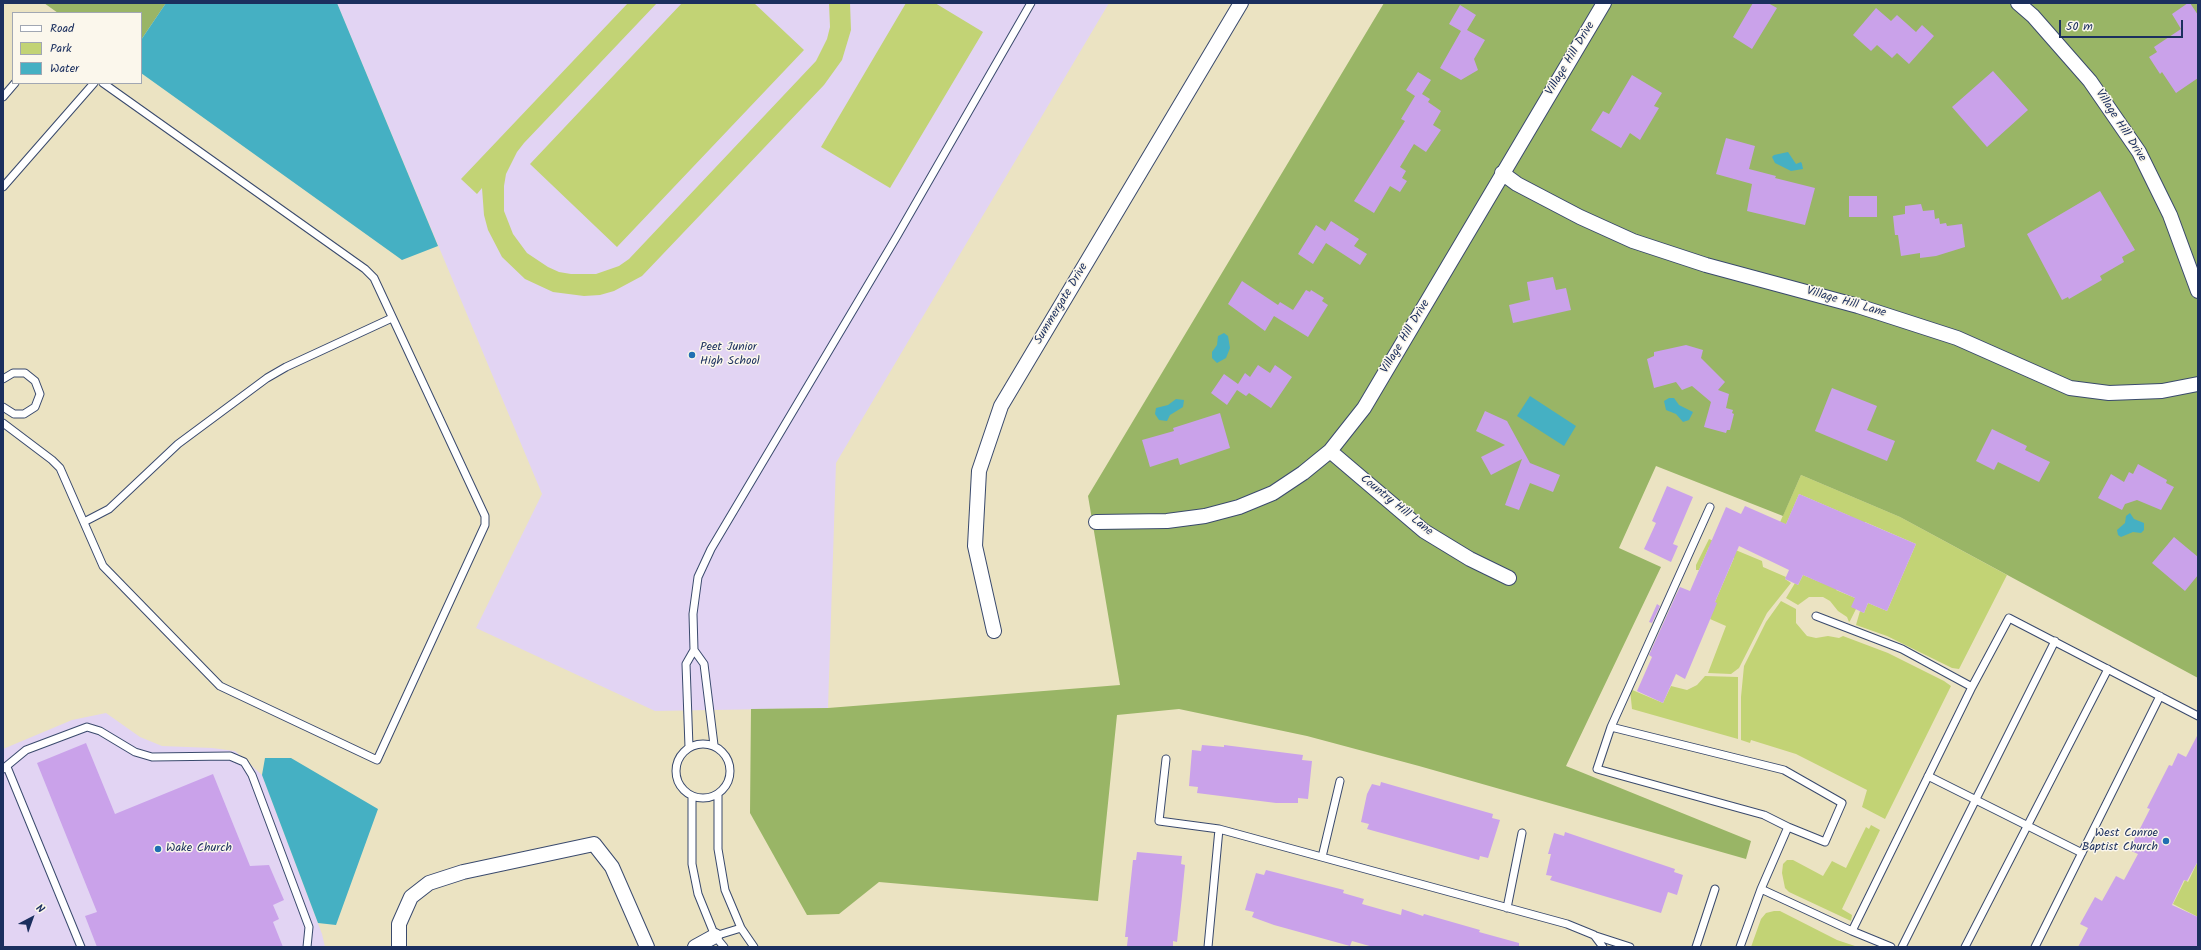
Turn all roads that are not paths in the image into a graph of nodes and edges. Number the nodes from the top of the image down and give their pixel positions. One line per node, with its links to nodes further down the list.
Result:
1 (1031, 3): 25 (lane)
2 (1241, 3): 23 (street, Summergate Drive)
3 (1604, 3): 9 (street, Village Hill Drive)
4 (2018, 3): 11 (street, Village Hill Drive)
5 (14, 84): 8 (lane)
6 (93, 84): 10 (lane)
7 (104, 84): 12 (lane)
8 (3, 97)
9 (1502, 173): 14 (street, Village Hill Lane); 17 (street, Village Hill Drive)
10 (3, 188)
11 (2198, 291)
12 (392, 318): 19 (lane); 19 (lane)
13 (3, 379): 15 (lane)
14 (2198, 384)
15 (3, 407)
16 (3, 423): 19 (lane)
17 (1330, 451): 20 (street, Village Hill Drive); 21 (street, Country Hill Lane)
18 (1710, 507): 30 (lane)
19 (84, 522)
20 (1096, 522)
21 (1509, 578)
22 (1816, 616): 27 (lane)
23 (994, 631)
24 (2055, 642): 26 (lane); 27 (lane); 39 (lane)
25 (694, 650): 31 (lane); 32 (lane)
26 (2108, 669): 28 (lane); 40 (lane)
27 (1972, 687): 35 (lane)
28 (2160, 696): 29 (lane); 44 (lane)
29 (2198, 716)
30 (1611, 726): 41 (lane); 41 (lane)
31 (714, 745): 32 (lane); 37 (lane)
32 (689, 746): 38 (lane)
33 (1166, 759): 42 (lane)
34 (5, 768): 53 (lane); 54 (lane)
35 (1928, 776): 39 (lane); 50 (lane)
36 (1340, 781): 45 (lane)
37 (718, 794): 38 (lane); 49 (lane)
38 (692, 796): 52 (lane)
39 (1975, 800): 40 (lane); 65 (lane)
40 (2027, 826): 44 (lane); 66 (lane)
41 (1788, 827): 47 (lane)
42 (1219, 829): 45 (lane); 59 (lane)
43 (1522, 833): 48 (lane)
44 (2082, 853): 67 (lane)
45 (1322, 857): 48 (lane)
46 (1715, 889): 62 (lane)
47 (1761, 889): 50 (lane); 63 (lane)
48 (1507, 908): 51 (lane)
49 (741, 928): 52 (lane); 58 (lane)
50 (1852, 932): 64 (lane)
51 (1594, 935): 60 (lane); 61 (lane)
52 (719, 941): 57 (street)
53 (81, 947)
54 (307, 947)
55 (400, 947): 56 (street)
56 (647, 947)
57 (695, 947)
58 (754, 947)
59 (1208, 947)
60 (1603, 947)
61 (1630, 947)
62 (1696, 947)
63 (1740, 947)
64 (1891, 947)
65 (1902, 947)
66 (1965, 947)
67 (2035, 947)

